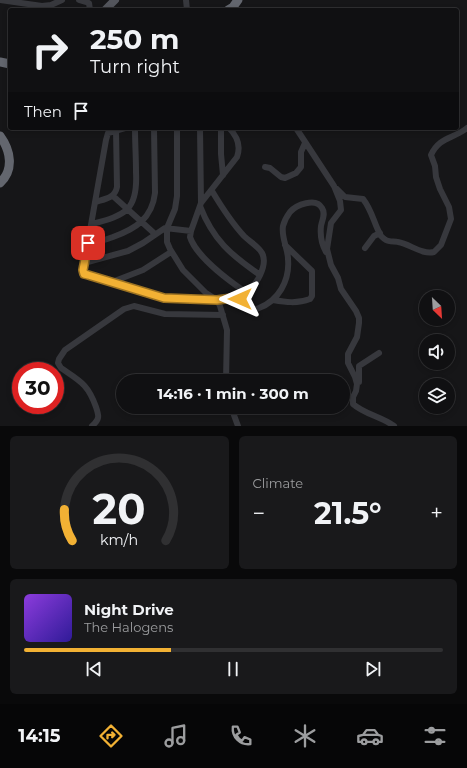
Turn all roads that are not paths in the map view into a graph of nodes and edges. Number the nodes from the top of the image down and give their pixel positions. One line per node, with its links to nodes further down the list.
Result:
1 (0, 0): 2 (street)
2 (60, 0)
3 (79, 0): 6 (street)
4 (115, 0): 7 (main road)
5 (238, 0): 8 (highway)
6 (91, 5)
7 (107, 8)
8 (230, 8)
9 (467, 128): 33 (street)
10 (116, 130): 25 (street); 26 (street)
11 (135, 130): 28 (street)
12 (154, 130): 29 (street)
13 (177, 130): 31 (street)
14 (200, 130): 27 (street)
15 (221, 130): 21 (street)
16 (230, 130): 21 (street)
17 (297, 130): 19 (street)
18 (0, 136): 22 (highway)
19 (305, 143): 20 (street); 23 (street)
20 (265, 167)
21 (223, 175): 24 (street)
22 (0, 183)
23 (334, 186): 33 (street); 39 (street)
24 (212, 191): 27 (street); 41 (street)
25 (113, 196): 26 (street); 28 (street)
26 (95, 202): 30 (street)
27 (201, 205): 32 (street); 41 (street)
28 (127, 209): 29 (street); 30 (street)
29 (141, 222): 34 (street); 35 (street)
30 (92, 224): 35 (street)
31 (167, 228): 32 (street); 34 (street); 38 (street)
32 (191, 231): 43 (street)
33 (380, 233): 37 (street)
34 (155, 234): 40 (street)
35 (88, 243): 40 (street)
36 (285, 244): 39 (street); 46 (street); 46 (street)
37 (365, 248)
38 (171, 252): 42 (street); 45 (street)
39 (328, 254): 50 (street)
40 (84, 263): 42 (street)
41 (260, 274): 43 (street)
42 (112, 282): 45 (street)
43 (244, 291): 44 (street)
44 (240, 297): 45 (street); 46 (street)
45 (217, 300): 47 (street)
46 (273, 300)
47 (223, 315): 49 (street); 52 (street)
48 (379, 353): 50 (street)
49 (226, 374)
50 (357, 385): 54 (street)
51 (234, 414): 53 (street)
52 (92, 426)
53 (238, 426)
54 (394, 426)

